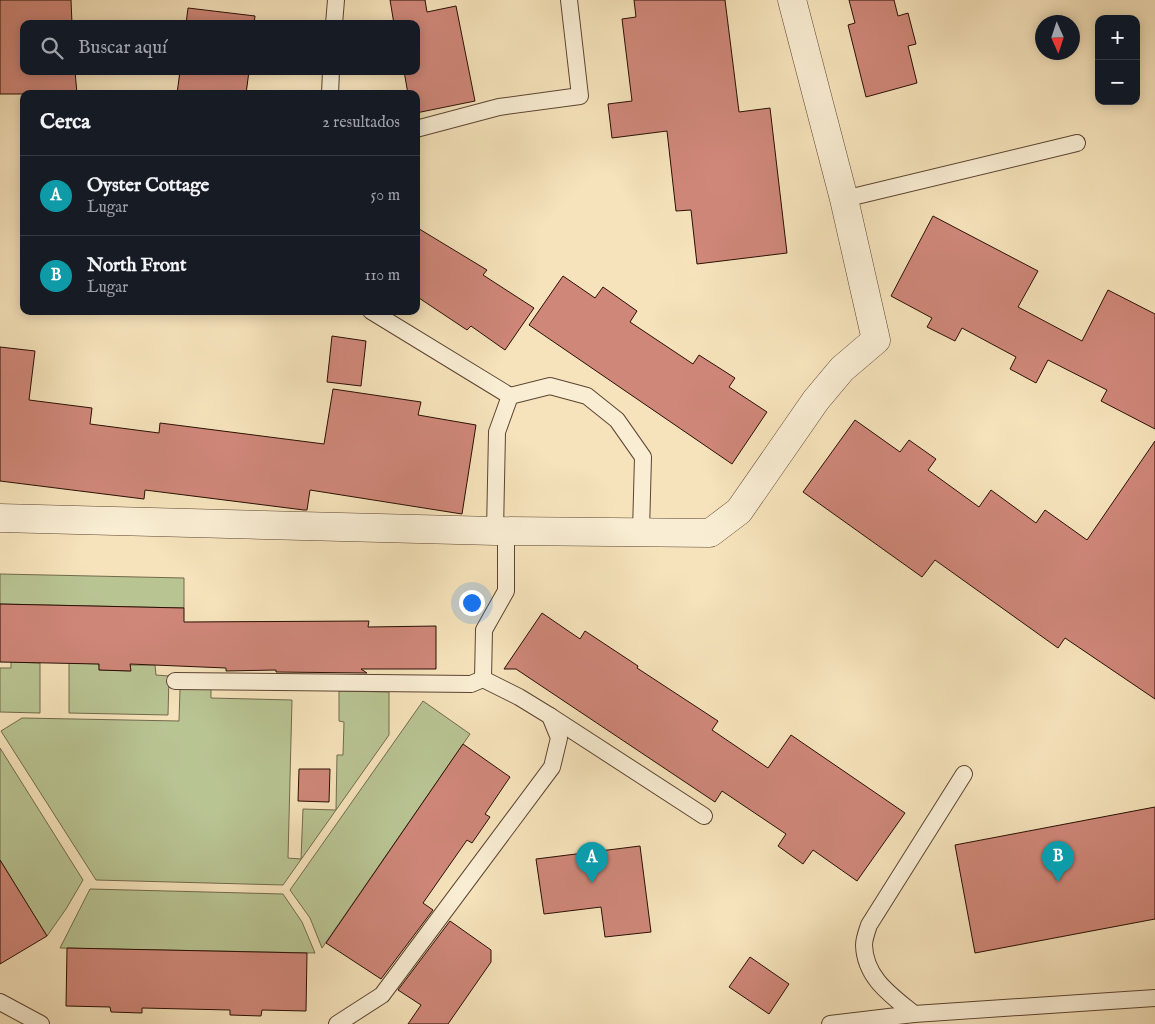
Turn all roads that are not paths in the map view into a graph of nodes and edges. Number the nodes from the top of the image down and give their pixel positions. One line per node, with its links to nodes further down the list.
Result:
1 (336, 0): 4 (lane)
2 (568, 0): 7 (lane)
3 (792, 0): 9 (street)
4 (334, 20)
5 (331, 75): 6 (lane)
6 (330, 90)
7 (420, 128)
8 (1077, 143): 9 (lane)
9 (844, 199): 14 (street)
10 (378, 315): 11 (lane)
11 (510, 396): 13 (lane); 14 (lane)
12 (0, 518): 13 (street)
13 (500, 531): 14 (street); 15 (lane)
14 (641, 532)
15 (483, 679): 16 (lane); 17 (lane)
16 (175, 681)
17 (550, 716): 19 (lane); 24 (lane)
18 (964, 774): 22 (lane)
19 (704, 816)
20 (1155, 998): 22 (lane)
21 (0, 1002): 23 (lane)
22 (914, 1014): 25 (lane)
23 (40, 1024)
24 (337, 1024)
25 (830, 1024)

